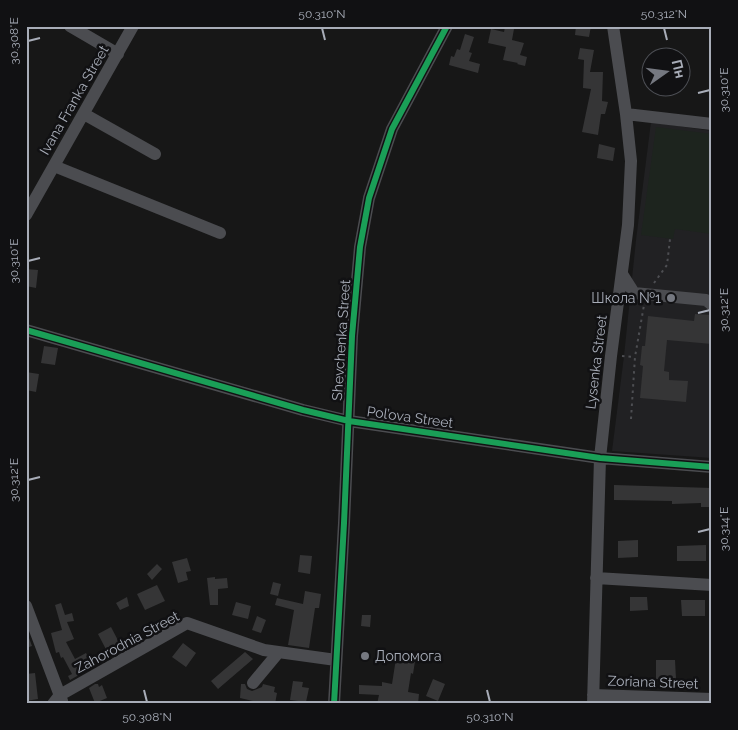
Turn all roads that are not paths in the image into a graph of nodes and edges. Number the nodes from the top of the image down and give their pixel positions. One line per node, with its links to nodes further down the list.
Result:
1 (70, 26): 5 (street)
2 (133, 26): 5 (street, Ivana Franka Street)
3 (447, 26): 16 (street, Shevchenka Street)
4 (614, 26): 7 (street, Lysenka Street)
5 (118, 54): 6 (street, Ivana Franka Street)
6 (84, 114): 9 (street); 10 (street, Ivana Franka Street)
7 (626, 114): 8 (street); 13 (street, Lysenka Street)
8 (712, 124)
9 (155, 154)
10 (54, 166): 11 (street, Ivana Franka Street); 12 (street)
11 (26, 215)
12 (220, 233)
13 (622, 274): 14 (street); 17 (street, Lysenka Street)
14 (712, 304)
15 (26, 330): 16 (street, Pol’ova Street)
16 (349, 421): 17 (street, Pol’ova Street); 23 (street, Shevchenka Street)
17 (600, 458): 18 (street, Pol’ova Street); 19 (street, Lysenka Street)
18 (712, 467)
19 (596, 578): 20 (street); 26 (street, Lysenka Street)
20 (712, 584)
21 (26, 606): 27 (street)
22 (278, 653): 23 (street, Zahorodnia Street); 24 (street); 27 (street, Zahorodnia Street)
23 (336, 660): 28 (street, Shevchenka Street)
24 (253, 683)
25 (712, 699): 26 (street, Zoriana Street)
26 (593, 700)
27 (59, 701)
28 (334, 704)

